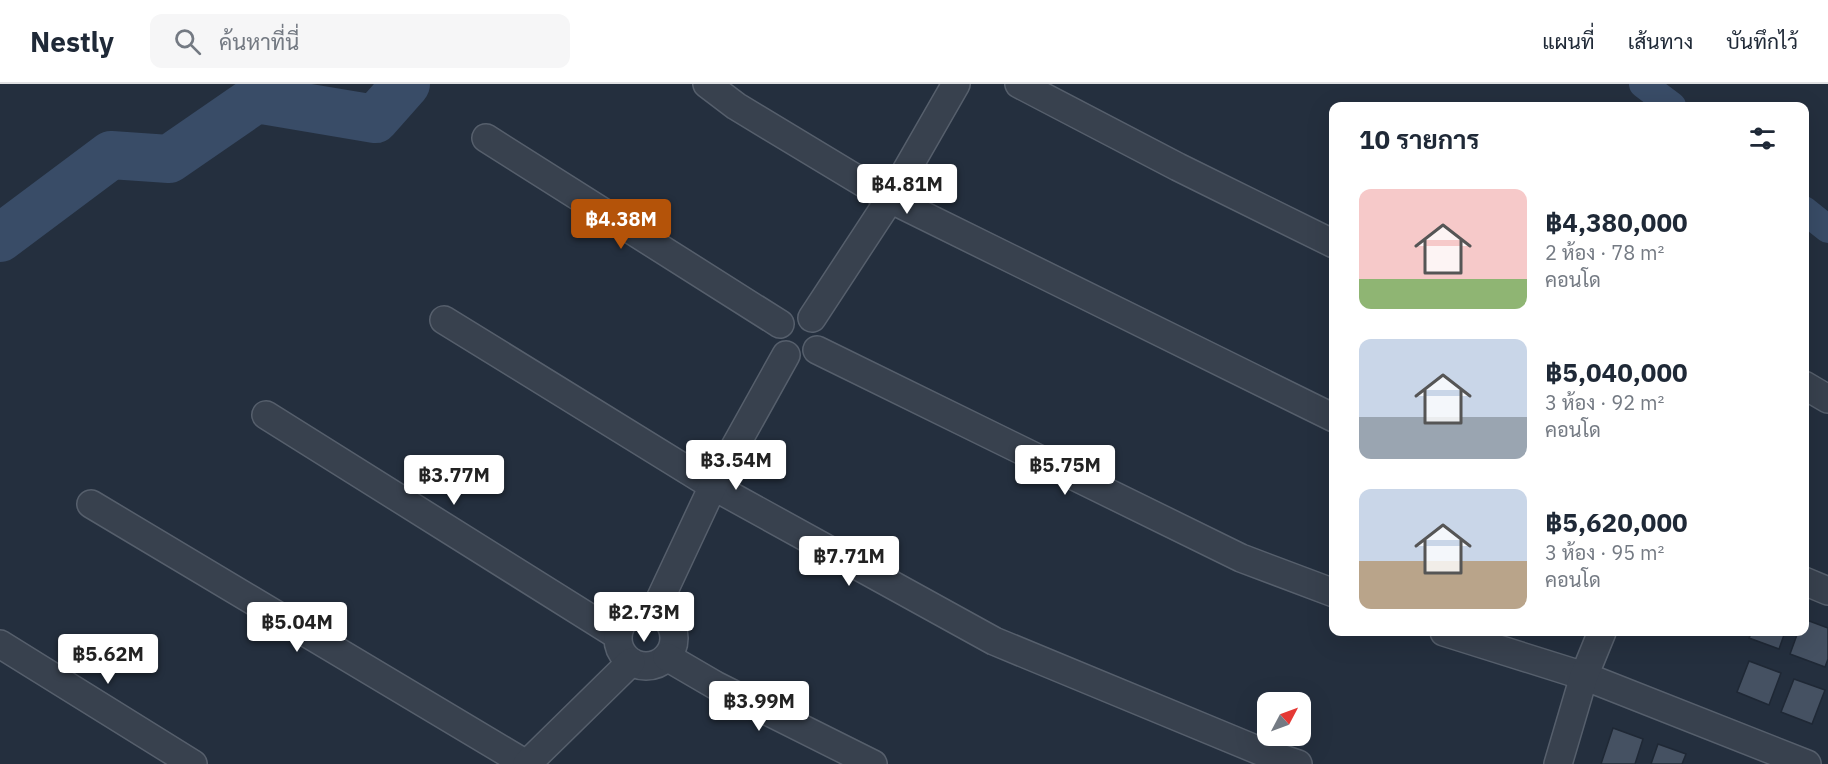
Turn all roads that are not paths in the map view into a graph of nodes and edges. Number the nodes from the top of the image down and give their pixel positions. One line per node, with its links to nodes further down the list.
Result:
1 (707, 84): 5 (street)
2 (956, 84): 5 (street)
3 (1019, 84): 6 (street)
4 (486, 138): 9 (street)
5 (890, 199): 7 (street); 15 (street)
6 (1329, 242)
7 (813, 318): 9 (street); 10 (street)
8 (444, 320): 16 (street)
9 (780, 324): 11 (street)
10 (817, 350): 11 (street); 19 (street)
11 (786, 355): 16 (street)
12 (1809, 388): 13 (street)
13 (1828, 399)
14 (266, 416): 22 (street)
15 (1329, 416)
16 (713, 486): 21 (street); 32 (street)
17 (91, 504): 30 (street)
18 (1809, 583): 20 (street)
19 (1329, 591)
20 (1828, 591)
21 (655, 610): 22 (street); 26 (street)
22 (617, 635): 27 (street)
23 (1457, 636): 28 (street)
24 (1600, 636): 28 (street)
25 (0, 644): 29 (street)
26 (667, 657): 27 (street); 31 (street)
27 (631, 662): 30 (street)
28 (1584, 676): 33 (street); 34 (street)
29 (193, 764)
30 (527, 764)
31 (873, 764)
32 (1298, 764)
33 (1558, 764)
34 (1808, 764)

